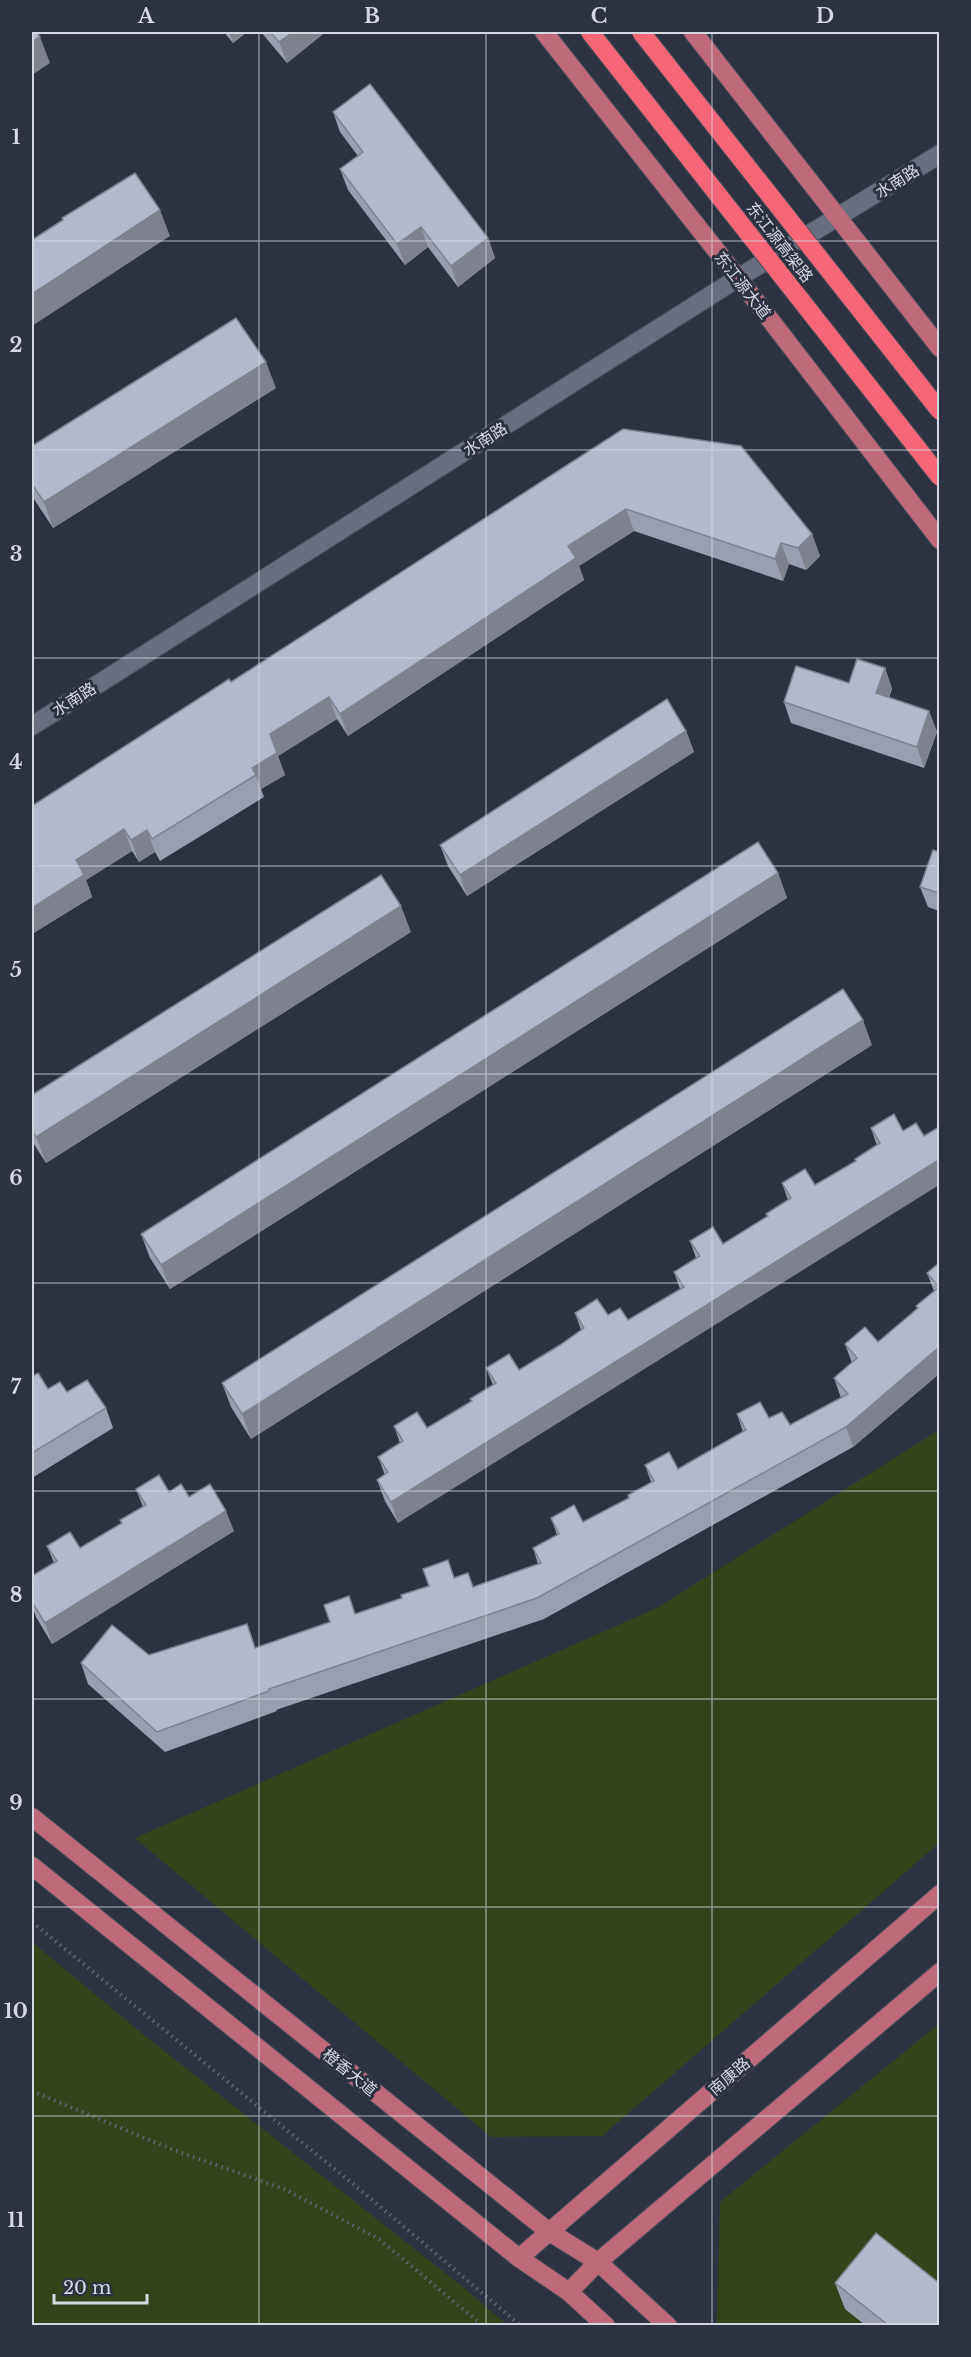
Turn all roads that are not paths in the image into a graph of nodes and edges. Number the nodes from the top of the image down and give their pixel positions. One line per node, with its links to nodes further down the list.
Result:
1 (544, 32): 7 (main road, 东江源大道)
2 (590, 32): 10 (highway, 东江源高架路, bridge)
3 (641, 32): 9 (highway, 东江源高架路, bridge)
4 (693, 32): 6 (main road)
5 (939, 154): 6 (street, 水南路)
6 (837, 218): 7 (street, 水南路); 8 (main road)
7 (738, 278): 11 (main road, 东江源大道); 12 (street, 水南路)
8 (939, 348)
9 (939, 411)
10 (939, 477)
11 (939, 540)
12 (32, 726)
13 (32, 1817): 17 (main road, 橙香大道)
14 (32, 1866): 18 (main road)
15 (939, 1894): 17 (main road, 南康路)
16 (939, 1972): 19 (main road)
17 (548, 2231): 18 (main road, 南康路); 19 (main road, 橙香大道)
18 (519, 2258): 20 (main road)
19 (598, 2262): 20 (main road); 22 (main road, 橙香大道)
20 (569, 2292): 21 (main road)
21 (606, 2325)
22 (668, 2325)

